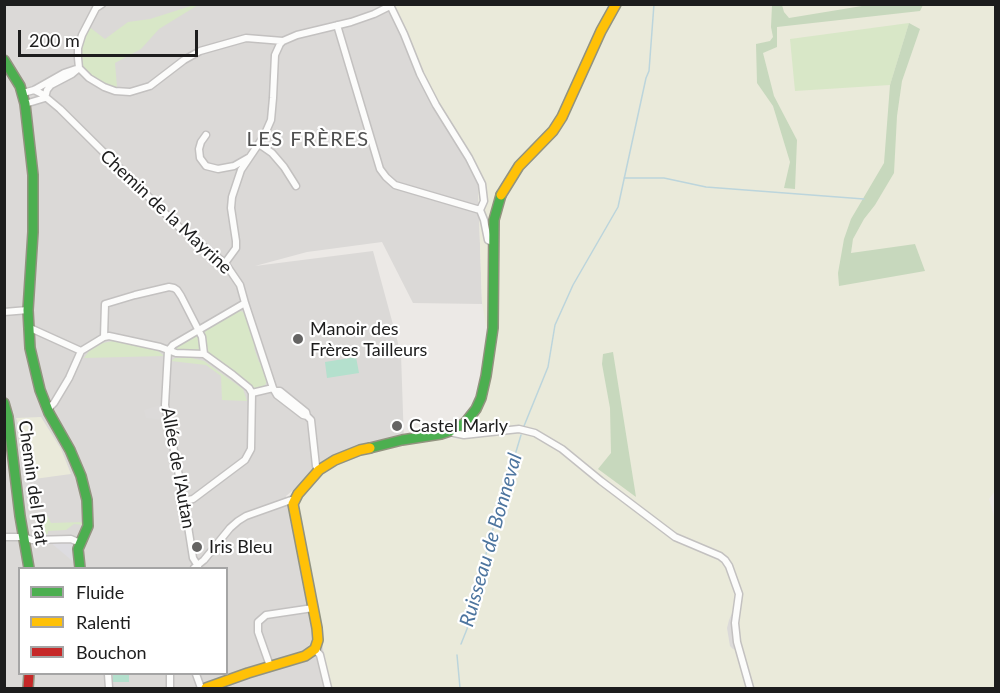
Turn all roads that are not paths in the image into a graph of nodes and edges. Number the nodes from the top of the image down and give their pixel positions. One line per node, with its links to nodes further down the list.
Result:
1 (616, 4): 17 (street)
2 (390, 5): 4 (street); 16 (street)
3 (98, 6): 7 (street)
4 (338, 25): 5 (street); 16 (street)
5 (283, 41): 7 (street); 13 (street)
6 (4, 60): 9 (street)
7 (79, 68): 8 (street); 10 (street)
8 (34, 90): 9 (street); 10 (street, Chemin de la Mayrine)
9 (23, 93): 11 (street)
10 (45, 98): 11 (street); 18 (street, Chemin de la Mayrine)
11 (25, 104): 20 (street)
12 (206, 135): 14 (street)
13 (259, 144): 14 (street); 15 (street)
14 (251, 156): 18 (street)
15 (296, 186)
16 (480, 210): 17 (street)
17 (494, 243): 32 (street)
18 (225, 262): 19 (street, Chemin de la Mayrine)
19 (245, 303): 23 (street); 28 (street, Chemin de la Mayrine)
20 (28, 310): 21 (street); 22 (street)
21 (4, 312)
22 (28, 327): 25 (street); 31 (street)
23 (198, 330): 24 (street); 26 (street); 27 (street)
24 (104, 337): 25 (street); 26 (street)
25 (81, 351): 31 (street)
26 (168, 351): 27 (street); 35 (street, Allée de l'Autan)
27 (204, 354): 29 (street)
28 (274, 389): 29 (street); 33 (street, Chemin de la Mayrine)
29 (252, 393): 35 (street)
30 (4, 403): 37 (street, Chemin del Prat)
31 (48, 409): 38 (street)
32 (450, 431): 33 (street); 47 (street)
33 (319, 470): 34 (street)
34 (294, 500): 41 (street); 42 (street)
35 (184, 501): 41 (street, Allée de l'Autan)
36 (4, 537): 37 (street)
37 (24, 537): 38 (street); 39 (street, Chemin del Prat)
38 (80, 543): 40 (street)
39 (29, 567)
40 (80, 567)
41 (196, 567)
42 (313, 608): 43 (street); 44 (street)
43 (315, 649): 44 (street); 46 (street)
44 (270, 666): 45 (street)
45 (204, 688)
46 (328, 688)
47 (750, 688)

